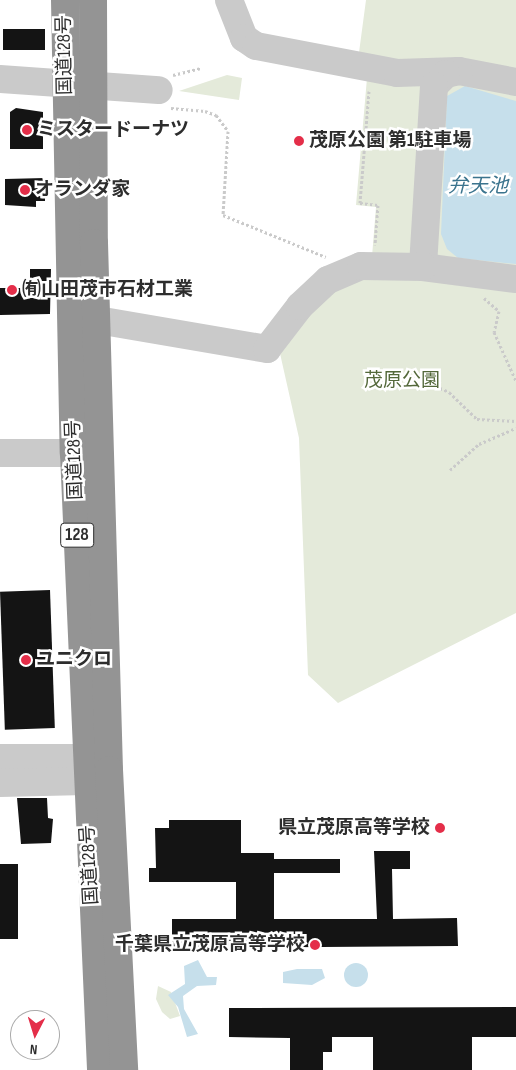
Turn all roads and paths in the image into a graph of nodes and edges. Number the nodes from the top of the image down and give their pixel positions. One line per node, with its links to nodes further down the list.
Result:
1 (65, 0): 7 (highway, 国道128号 / 128)
2 (92, 0): 8 (highway, 国道128号 / 128)
3 (229, 0): 5 (street)
4 (201, 68): 11 (path)
5 (460, 71): 9 (street); 14 (street)
6 (0, 79): 7 (street)
7 (65, 80): 8 (street); 17 (highway, 国道128号 / 128)
8 (94, 82): 11 (street); 17 (highway, 国道128号 / 128)
9 (516, 82)
10 (369, 88): 12 (path)
11 (164, 91): 13 (path)
12 (374, 255)
13 (331, 259)
14 (423, 267): 15 (street); 17 (street)
15 (465, 274): 16 (street); 18 (path)
16 (516, 279)
17 (84, 316): 23 (highway, 国道128号 / 128); 26 (highway, 国道128号 / 128)
18 (516, 381)
19 (402, 387): 20 (path)
20 (516, 421)
21 (516, 428): 24 (path)
22 (0, 453): 23 (street)
23 (74, 453): 26 (highway, 国道128号 / 128)
24 (450, 470)
25 (0, 758): 26 (street)
26 (93, 770): 27 (street); 28 (highway, 国道128号 / 128); 29 (highway, 国道128号 / 128)
27 (0, 784)
28 (101, 1070)
29 (124, 1070)

